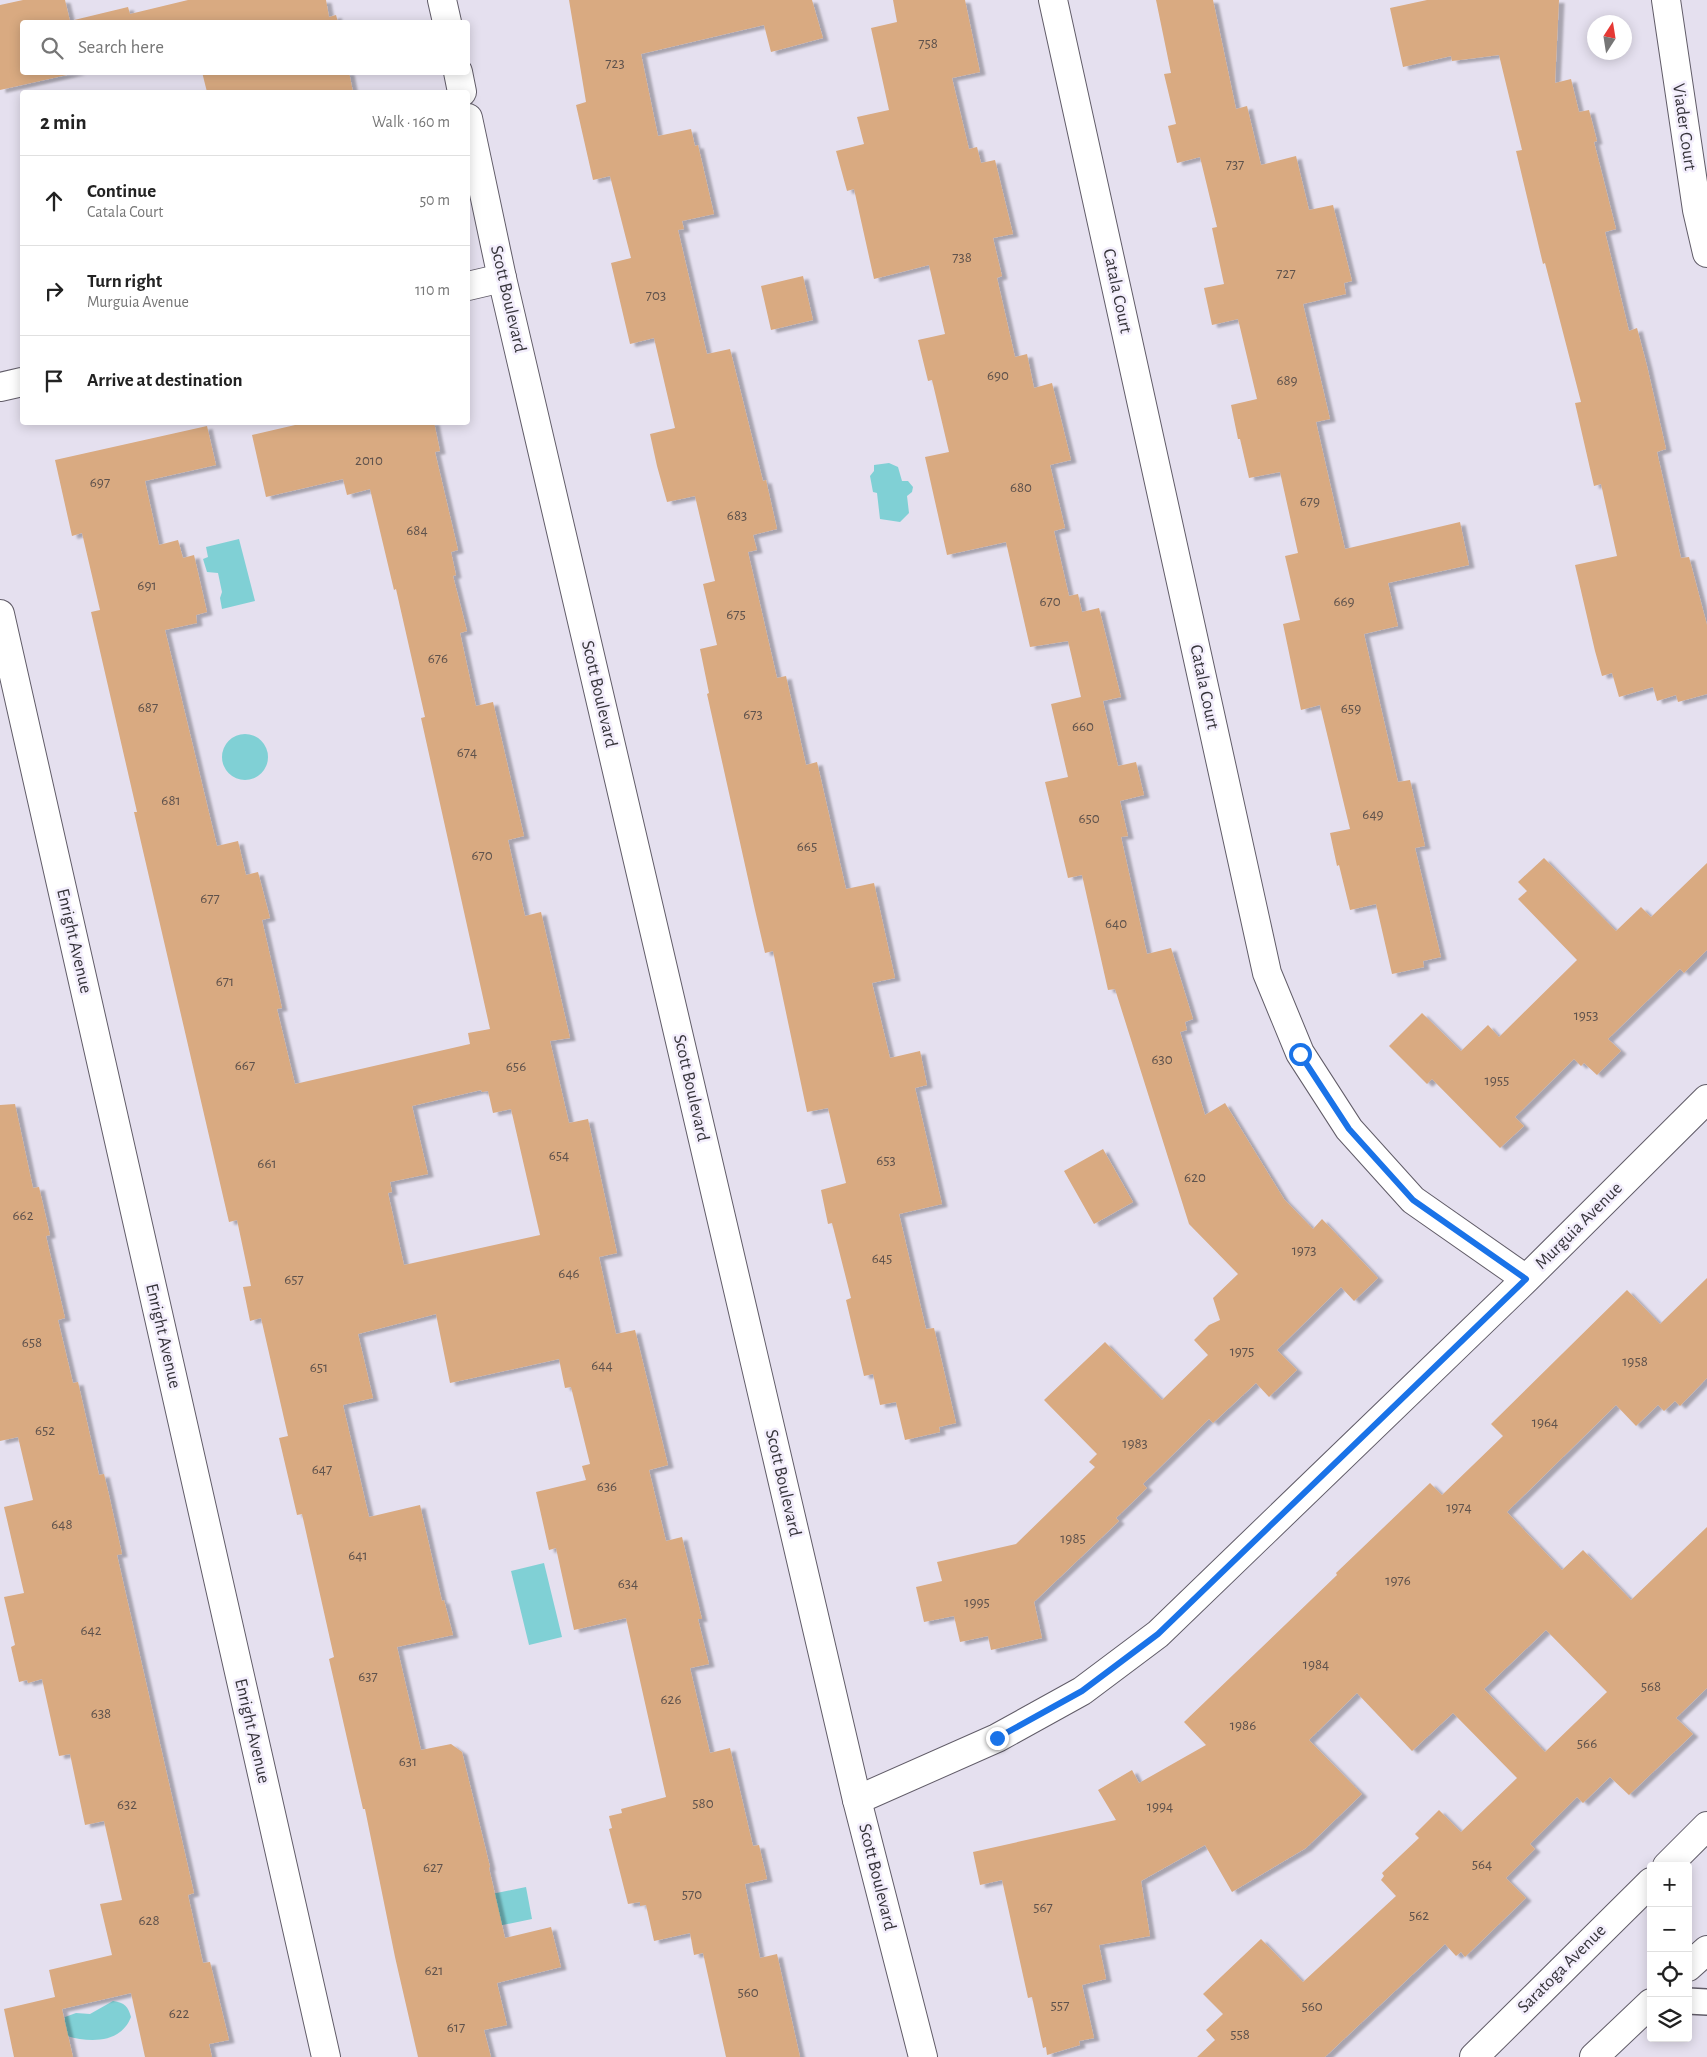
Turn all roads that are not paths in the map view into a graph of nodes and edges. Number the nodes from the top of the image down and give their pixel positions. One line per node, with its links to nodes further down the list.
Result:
1 (442, 0): 4 (street)
2 (1053, 0): 15 (street, Catala Court)
3 (1666, 0): 8 (street, Viader Court)
4 (447, 20)
5 (459, 75): 6 (street)
6 (462, 90)
7 (470, 127): 9 (street, Scott Boulevard)
8 (1707, 253)
9 (502, 278): 10 (street); 16 (street, Scott Boulevard)
10 (470, 286)
11 (20, 382): 12 (street)
12 (0, 387)
13 (0, 614): 25 (street, Enright Avenue)
14 (1707, 1099): 15 (street, Murguia Avenue)
15 (1526, 1279): 16 (street, Murguia Avenue)
16 (857, 1800): 26 (street, Scott Boulevard)
17 (1707, 1826): 18 (street)
18 (1671, 1862)
19 (1647, 1886): 27 (street, Saratoga Avenue)
20 (1707, 1950): 21 (street)
21 (1692, 1964)
22 (1692, 2002): 23 (lane)
23 (1707, 2002)
24 (1647, 2007): 28 (street)
25 (326, 2057)
26 (923, 2057)
27 (1474, 2057)
28 (1594, 2057)

